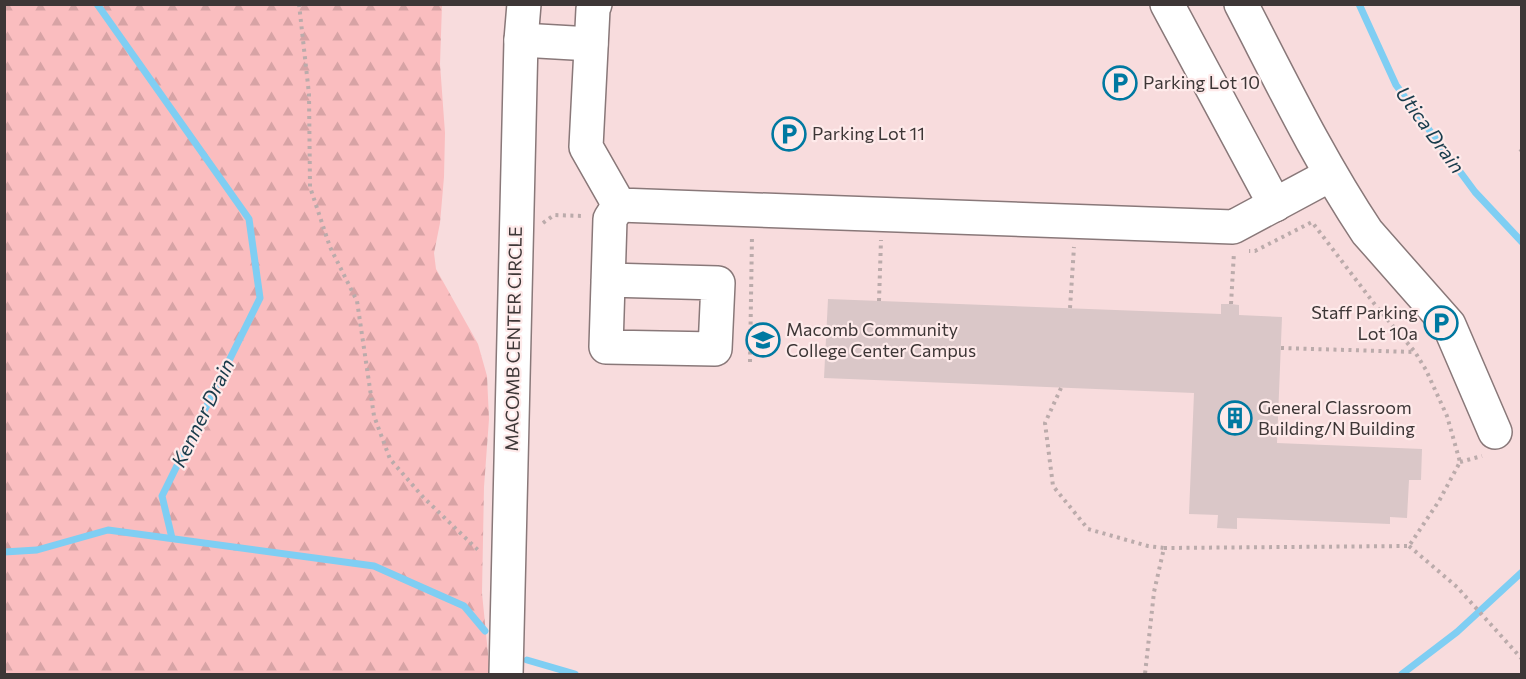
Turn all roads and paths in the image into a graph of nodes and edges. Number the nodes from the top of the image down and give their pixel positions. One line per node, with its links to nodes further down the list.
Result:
1 (299, 4): 26 (path)
2 (524, 4): 6 (street, MACOMB CENTER CIRCLE)
3 (595, 4): 7 (street)
4 (1167, 4): 9 (street)
5 (1240, 4): 8 (street)
6 (521, 40): 7 (street); 28 (street, MACOMB CENTER CIRCLE)
7 (591, 44): 10 (street)
8 (1330, 175): 9 (street); 23 (street)
9 (1275, 205): 10 (street)
10 (614, 212): 12 (path); 15 (street)
11 (753, 226): 21 (path)
12 (534, 228)
13 (881, 231): 16 (path)
14 (1085, 246): 18 (path)
15 (608, 280)
16 (879, 301)
17 (1231, 304): 20 (path)
18 (1070, 308)
19 (1281, 348): 20 (path)
20 (1415, 352): 24 (path)
21 (750, 362)
22 (1061, 388): 25 (path)
23 (1496, 432)
24 (1409, 546): 25 (path); 27 (path)
25 (1164, 548): 29 (path)
26 (479, 551)
27 (1521, 658)
28 (506, 675)
29 (1145, 675)

